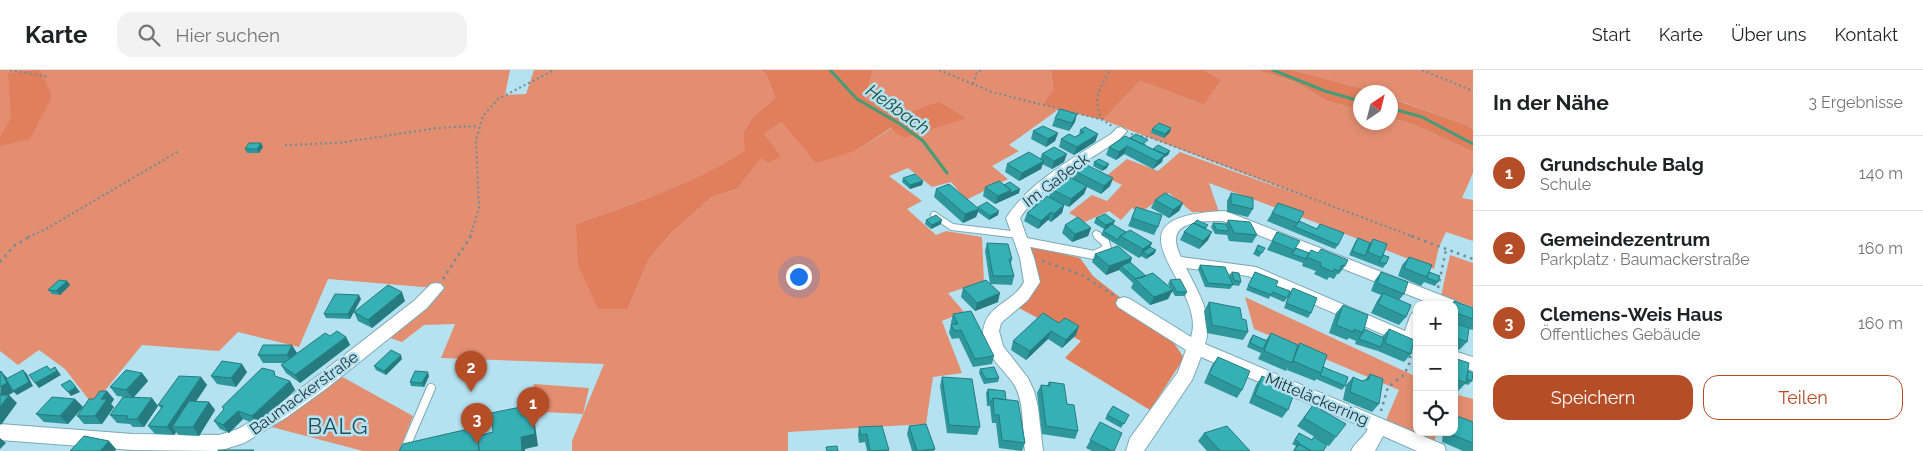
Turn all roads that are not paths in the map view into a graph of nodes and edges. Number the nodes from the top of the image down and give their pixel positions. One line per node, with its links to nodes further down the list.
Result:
1 (1121, 131): 4 (street, Im Gaßeck)
2 (934, 215): 4 (lane)
3 (1096, 234): 4 (lane)
4 (1020, 238): 19 (street, Im Gaßeck)
5 (1177, 262): 7 (street); 9 (street); 10 (street)
6 (436, 288): 17 (street, Baumackerstraße)
7 (1433, 301)
8 (1124, 302): 10 (street, Mitteläckerring)
9 (1413, 342)
10 (1197, 348): 14 (street, Mitteläckerring); 20 (street)
11 (1458, 358): 12 (street)
12 (1473, 364)
13 (431, 388): 18 (lane)
14 (1380, 418): 21 (street); 22 (street, Mitteläckerring)
15 (0, 432): 16 (street, Baumackerstraße)
16 (129, 447): 17 (street, Baumackerstraße)
17 (217, 447)
18 (404, 451)
19 (1034, 451)
20 (1135, 451)
21 (1360, 451)
22 (1437, 451)

